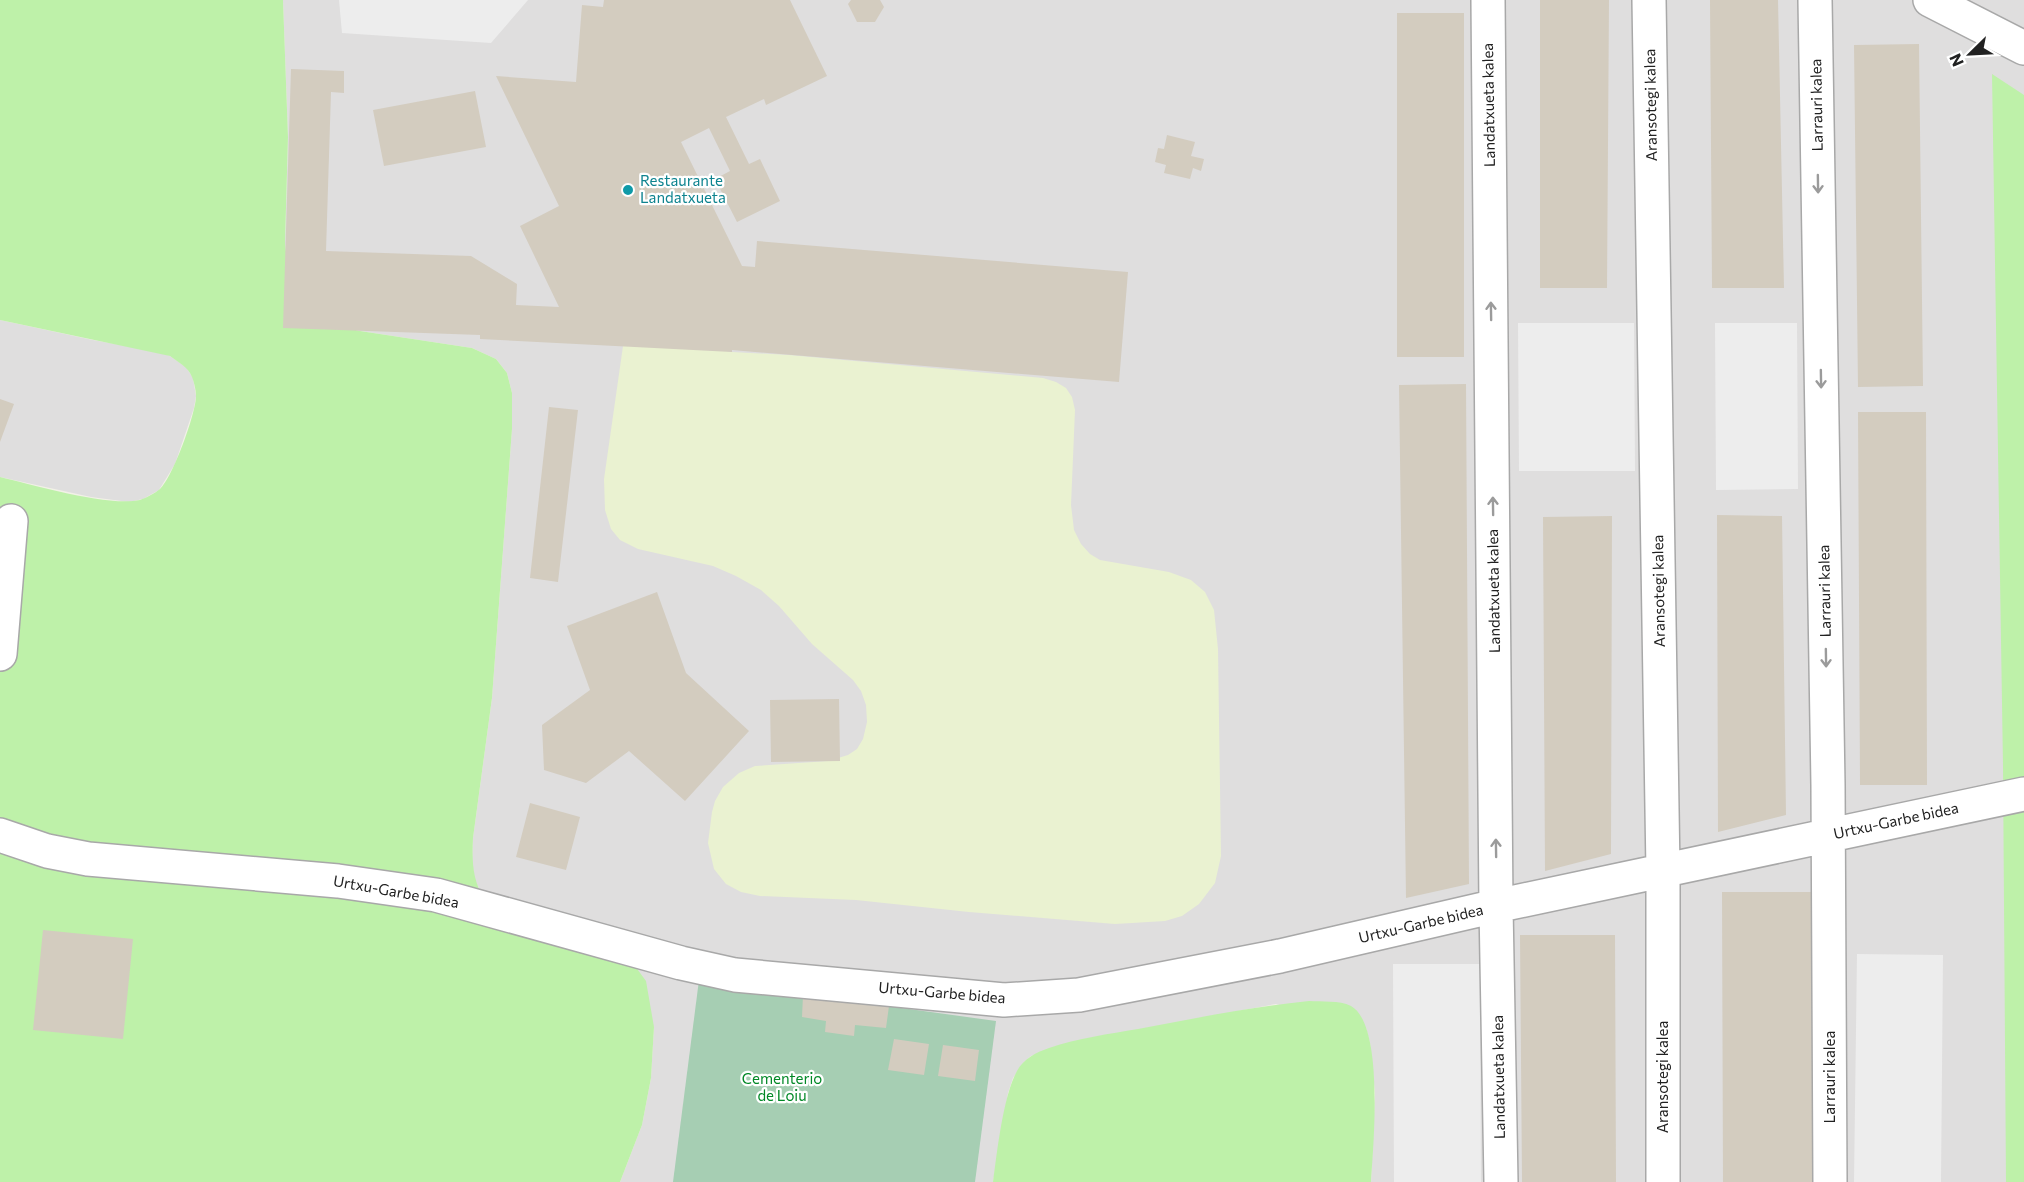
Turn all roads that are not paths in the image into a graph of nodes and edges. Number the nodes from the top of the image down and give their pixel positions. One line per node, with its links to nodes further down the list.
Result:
1 (1488, 0): 12 (street, Landatxueta kalea, one-way to 1)
2 (1649, 0): 11 (street, Aransotegi kalea)
3 (1815, 0): 10 (street, Larrauri kalea, one-way to 10)
4 (1930, 0): 5 (street)
5 (2024, 48)
6 (10, 521): 7 (street)
7 (0, 654)
8 (2024, 794): 10 (street, Urtxu-Garbe bidea)
9 (0, 835): 12 (street, Urtxu-Garbe bidea)
10 (1828, 835): 11 (street, Urtxu-Garbe bidea); 15 (street, Larrauri kalea)
11 (1663, 871): 12 (street, Urtxu-Garbe bidea); 14 (street, Aransotegi kalea)
12 (1496, 906): 13 (street, Landatxueta kalea)
13 (1501, 1182)
14 (1663, 1182)
15 (1830, 1182)

